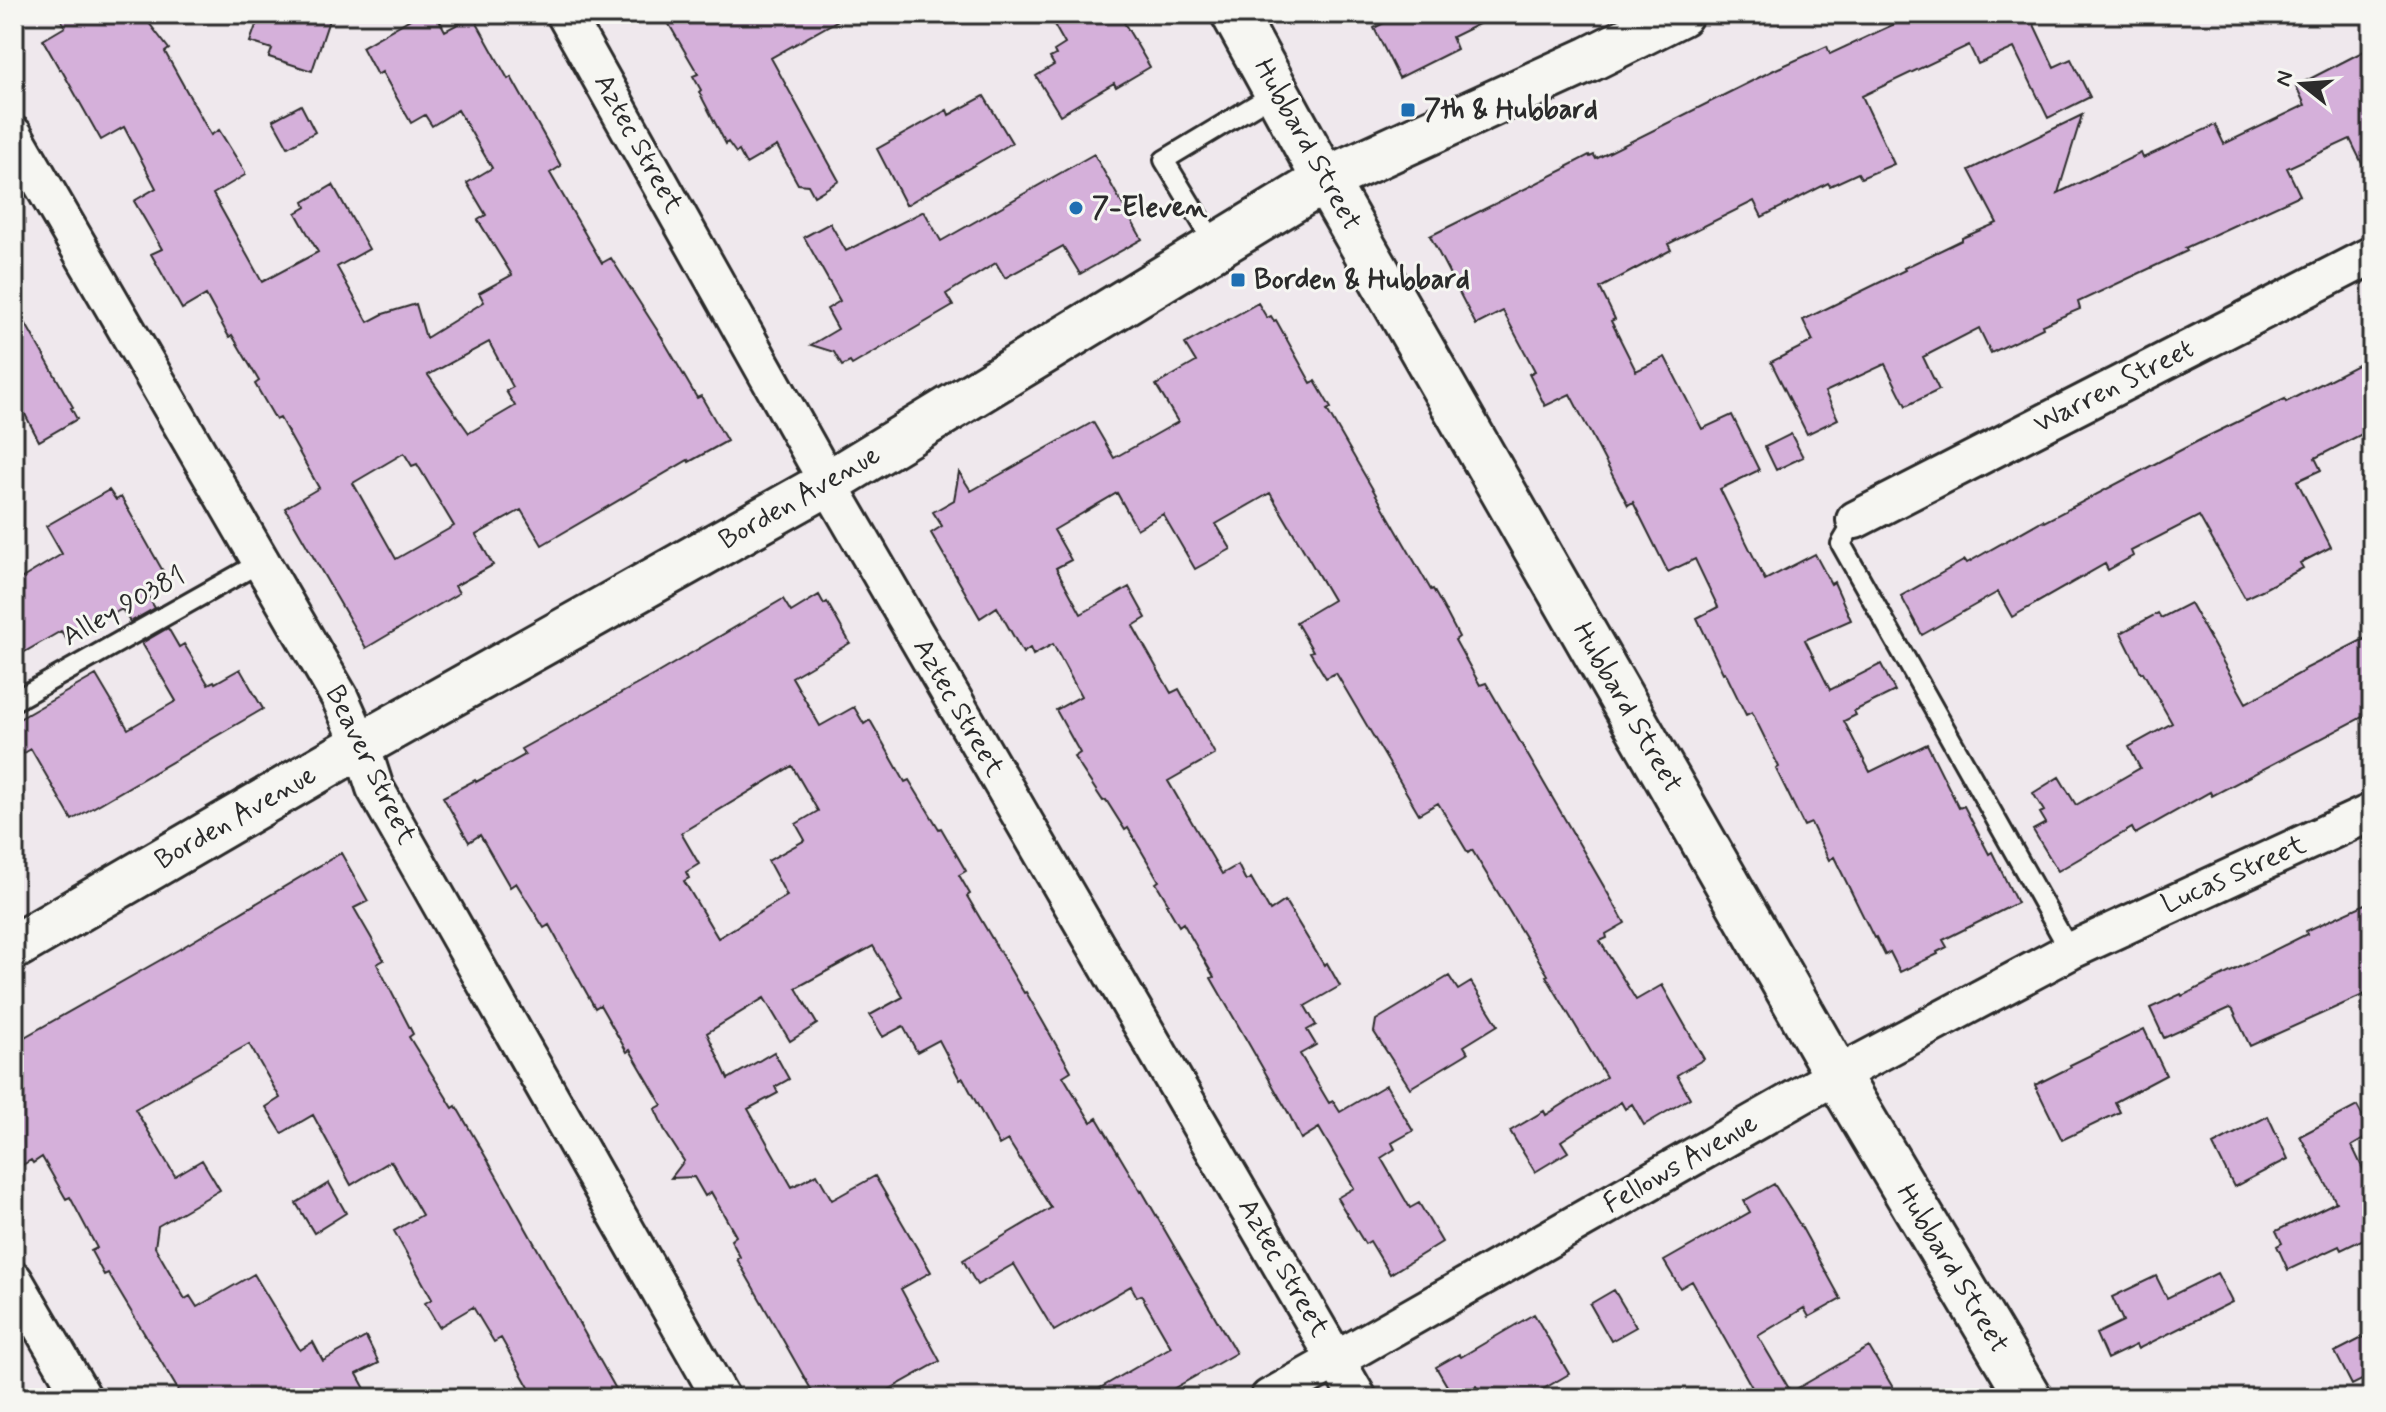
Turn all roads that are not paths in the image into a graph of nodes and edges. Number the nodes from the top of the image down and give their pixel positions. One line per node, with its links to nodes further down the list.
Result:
1 (565, 14): 9 (street, Aztec Street)
2 (1234, 14): 4 (street, Hubbard Street)
3 (1680, 14): 6 (street, Borden Avenue)
4 (1277, 92): 6 (street, Hubbard Street); 7 (lane)
5 (14, 135): 11 (street, Beaver Street)
6 (1325, 180): 7 (street, Borden Avenue); 17 (street, Hubbard Street)
7 (1216, 246): 9 (street, Borden Avenue)
8 (2372, 255): 10 (street, Warren Street)
9 (828, 483): 13 (street, Borden Avenue); 19 (street, Aztec Street)
10 (1855, 520): 15 (lane)
11 (261, 562): 12 (lane, Alley 90381); 13 (street, Beaver Street)
12 (14, 701)
13 (361, 745): 16 (street, Borden Avenue); 21 (street, Beaver Street)
14 (2372, 812): 15 (street, Lucas Street)
15 (2084, 944): 17 (street, Fellows Avenue)
16 (14, 947)
17 (1837, 1075): 19 (street, Fellows Avenue); 24 (street, Hubbard Street)
18 (14, 1280): 20 (street)
19 (1336, 1360): 22 (street, Fellows Avenue); 23 (street, Aztec Street)
20 (83, 1398)
21 (721, 1398)
22 (1269, 1398)
23 (1358, 1398)
24 (2029, 1398)

